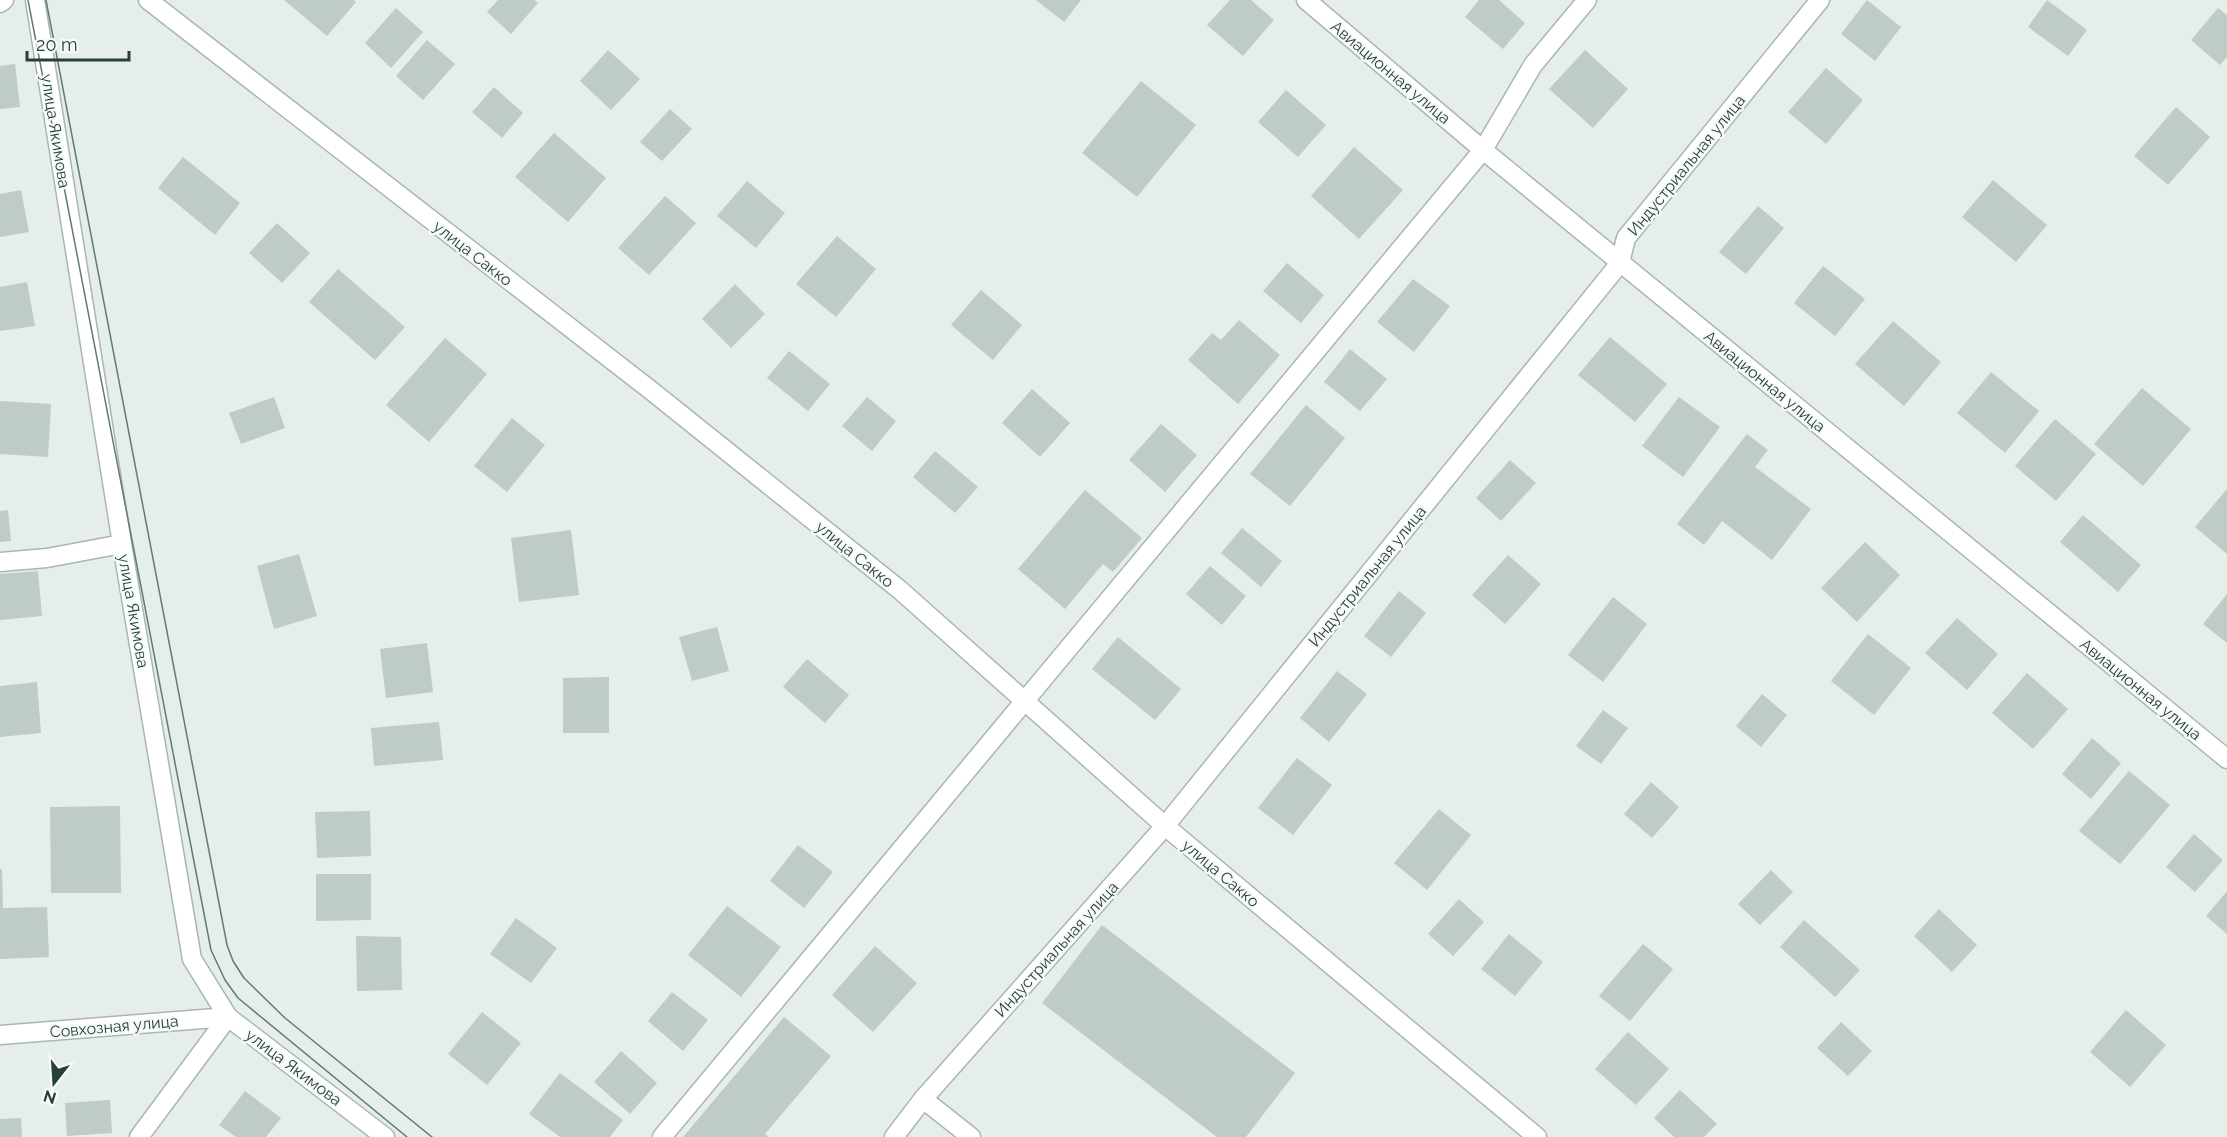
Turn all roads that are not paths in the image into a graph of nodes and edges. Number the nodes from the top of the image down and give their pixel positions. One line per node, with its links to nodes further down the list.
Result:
1 (4, 0): 7 (street)
2 (35, 0): 10 (street, улица Якимова)
3 (148, 0): 12 (street, улица Сакко)
4 (1306, 0): 8 (street, Авиационная улица)
5 (1587, 0): 8 (street)
6 (1820, 0): 9 (street, Индустриальная улица)
7 (0, 3)
8 (1483, 150): 9 (street, Авиационная улица); 12 (street)
9 (1620, 263): 13 (street, Авиационная улица); 14 (street, Индустриальная улица)
10 (122, 544): 11 (street); 15 (street, улица Якимова)
11 (0, 562)
12 (1024, 700): 14 (street, улица Сакко); 20 (street)
13 (2227, 759)
14 (1165, 826): 17 (street, Индустриальная улица); 23 (street, улица Сакко)
15 (228, 1017): 16 (street, Совхозная улица); 18 (street); 19 (street, улица Якимова)
16 (0, 1035)
17 (923, 1099): 21 (street, Индустриальная улица); 22 (street)
18 (139, 1137)
19 (386, 1137)
20 (662, 1137)
21 (894, 1137)
22 (971, 1137)
23 (1537, 1137)

